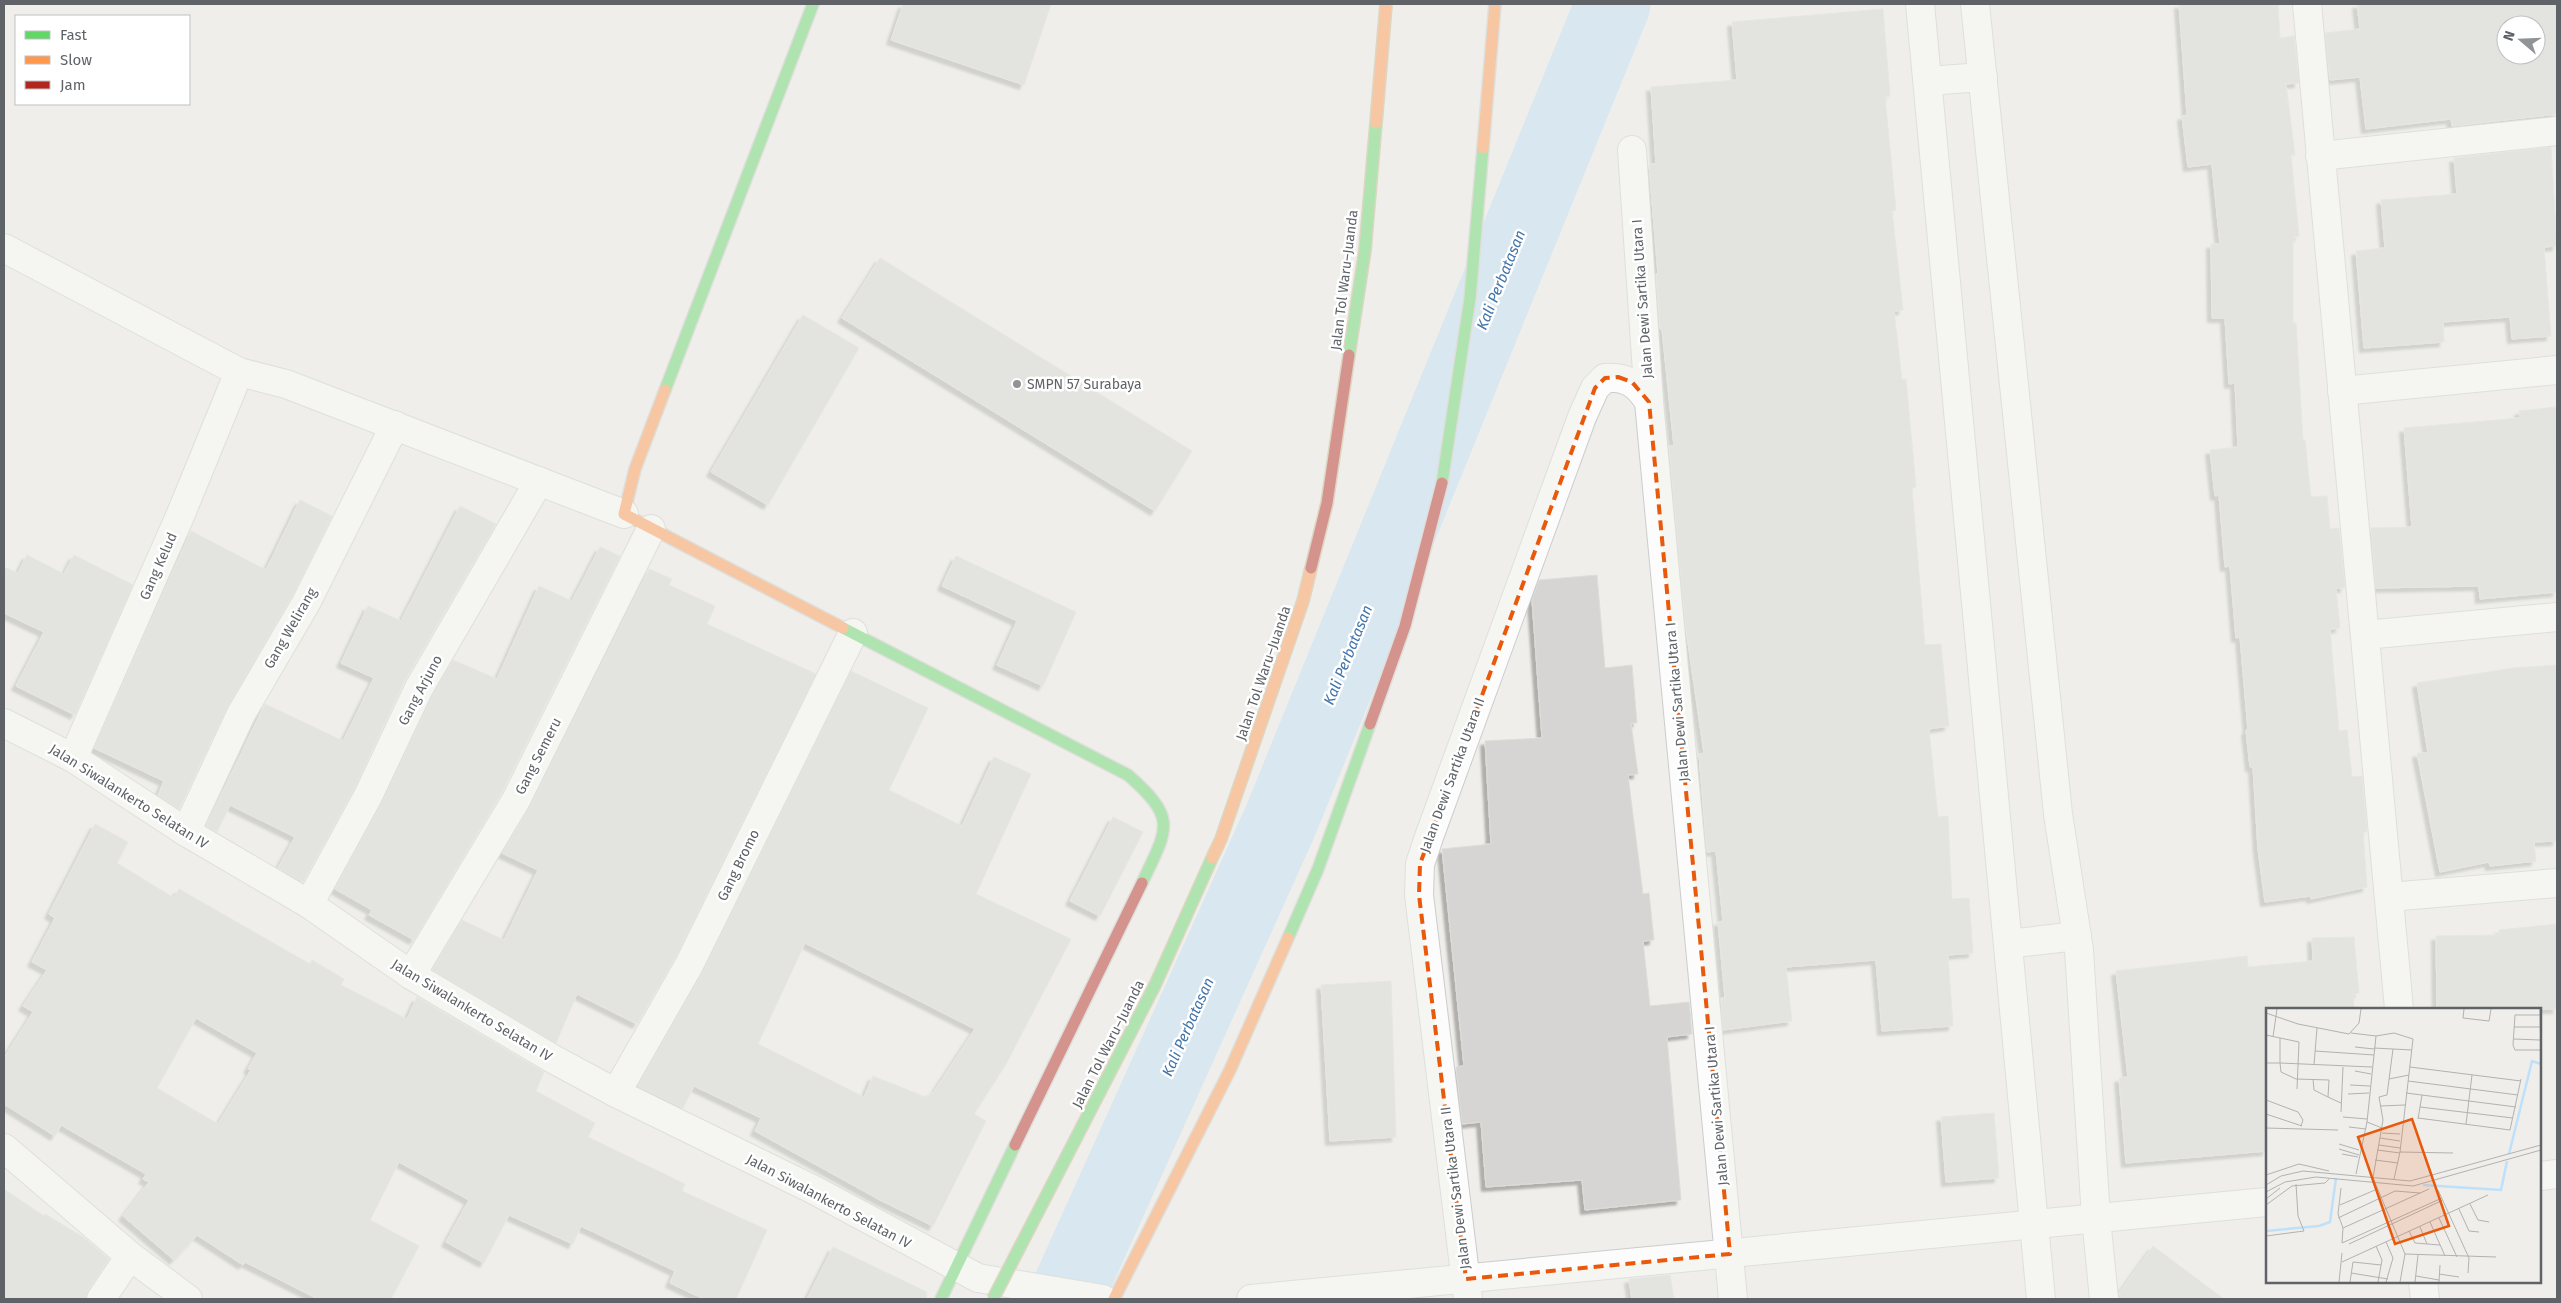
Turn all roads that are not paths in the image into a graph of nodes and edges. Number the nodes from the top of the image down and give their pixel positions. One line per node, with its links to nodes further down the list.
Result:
1 (813, 4): 19 (main road)
2 (1386, 4): 43 (main road, Jalan Tol Waru–Juanda, bridge)
3 (1495, 4): 51 (main road)
4 (1920, 4): 8 (street)
5 (1975, 4): 7 (street)
6 (2307, 4): 11 (street)
7 (1983, 77): 8 (street); 30 (street)
8 (1928, 81): 31 (street)
9 (2557, 132): 11 (street)
10 (1632, 150): 16 (street, Jalan Dewi Sartika Utara I)
11 (2320, 156): 15 (street)
12 (4, 248): 14 (street)
13 (2557, 370): 15 (street)
14 (239, 372): 17 (street); 25 (street, Gang Kelud)
15 (2342, 391): 23 (street)
16 (1649, 402): 41 (street, Jalan Dewi Sartika Utara I); 45 (street, Jalan Dewi Sartika Utara II)
17 (395, 425): 18 (street); 26 (street, Gang Welirang)
18 (539, 481): 19 (street); 29 (street, Gang Arjuno)
19 (624, 514): 20 (main road)
20 (651, 530): 22 (main road); 32 (street, Gang Semeru)
21 (2557, 617): 23 (street)
22 (854, 633): 34 (street, Gang Bromo); 43 (main road)
23 (2364, 635): 28 (street)
24 (4, 722): 25 (street, Jalan Siwalankerto Selatan IV)
25 (73, 758): 26 (street, Jalan Siwalankerto Selatan IV)
26 (186, 832): 29 (street, Jalan Siwalankerto Selatan IV)
27 (2557, 882): 28 (street)
28 (2389, 897): 33 (street)
29 (309, 904): 32 (street, Jalan Siwalankerto Selatan IV)
30 (2077, 936): 31 (street); 39 (street)
31 (2008, 944): 40 (street)
32 (411, 975): 34 (street, Jalan Siwalankerto Selatan IV)
33 (2399, 1008)
34 (616, 1093): 43 (street, Jalan Siwalankerto Selatan IV)
35 (4, 1148): 42 (street)
36 (2557, 1174): 37 (street)
37 (2541, 1176)
38 (2266, 1202): 39 (street)
39 (2096, 1218): 40 (street); 55 (street)
40 (2034, 1224): 41 (street); 54 (street)
41 (1730, 1254): 45 (street); 53 (street, Jalan Dewi Sartika Utara I)
42 (130, 1256): 47 (street); 48 (street)
43 (976, 1282): 49 (main road); 50 (street, Jalan Siwalankerto Selatan IV)
44 (2424, 1283): 56 (street)
45 (1467, 1289): 46 (street)
46 (1314, 1296): 52 (street)
47 (101, 1299)
48 (188, 1299)
49 (941, 1299)
50 (1103, 1299)
51 (1114, 1299)
52 (1250, 1299)
53 (1733, 1299)
54 (2041, 1299)
55 (2104, 1299)
56 (2425, 1299)

